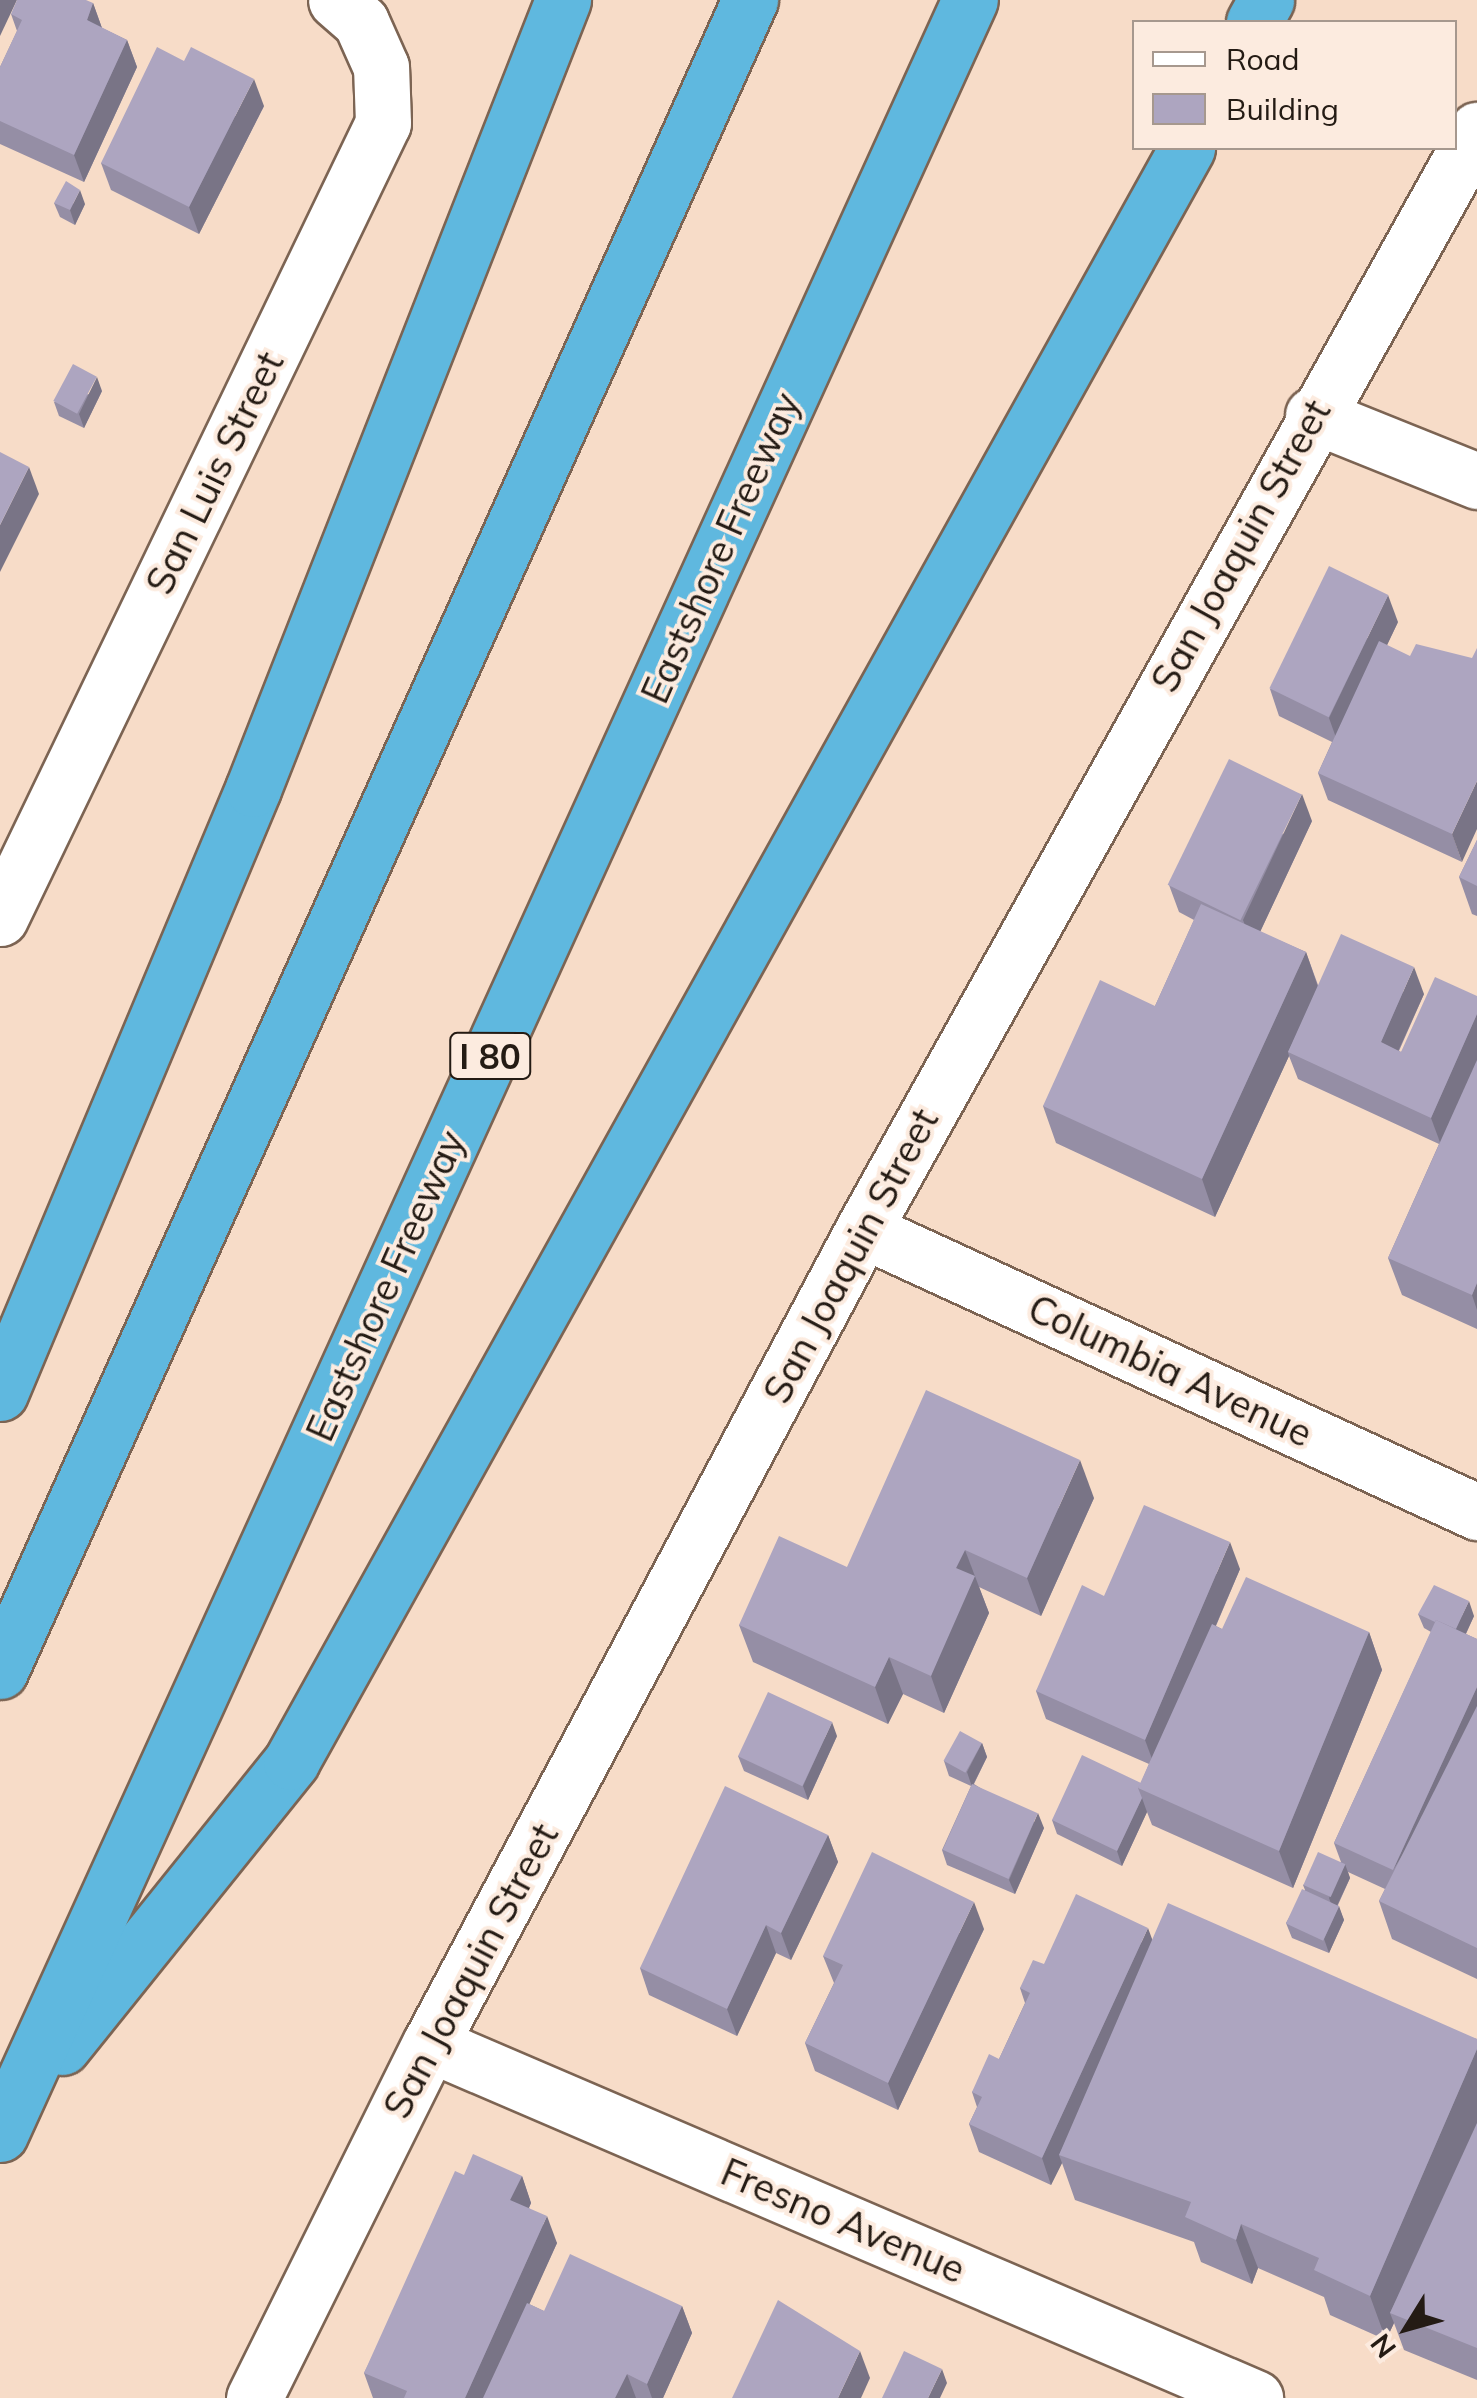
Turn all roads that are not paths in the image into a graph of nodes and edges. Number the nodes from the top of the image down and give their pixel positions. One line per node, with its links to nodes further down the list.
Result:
1 (563, 0): 12 (highway)
2 (750, 0): 14 (highway)
3 (970, 0): 16 (highway, Eastshore Freeway / I 80)
4 (349, 11): 9 (street, San Luis Street)
5 (1477, 130): 7 (street, San Joaquin Street)
6 (1187, 150): 16 (highway)
7 (1313, 415): 8 (street); 11 (street, San Joaquin Street)
8 (1477, 481)
9 (14, 852): 10 (street, San Luis Street)
10 (0, 918)
11 (863, 1230): 13 (street, Columbia Avenue); 15 (street, San Joaquin Street)
12 (0, 1393)
13 (1477, 1512)
14 (0, 1671)
15 (430, 2044): 17 (street, San Joaquin Street); 18 (street, Fresno Avenue)
16 (5, 2123)
17 (254, 2398)
18 (1255, 2398)

